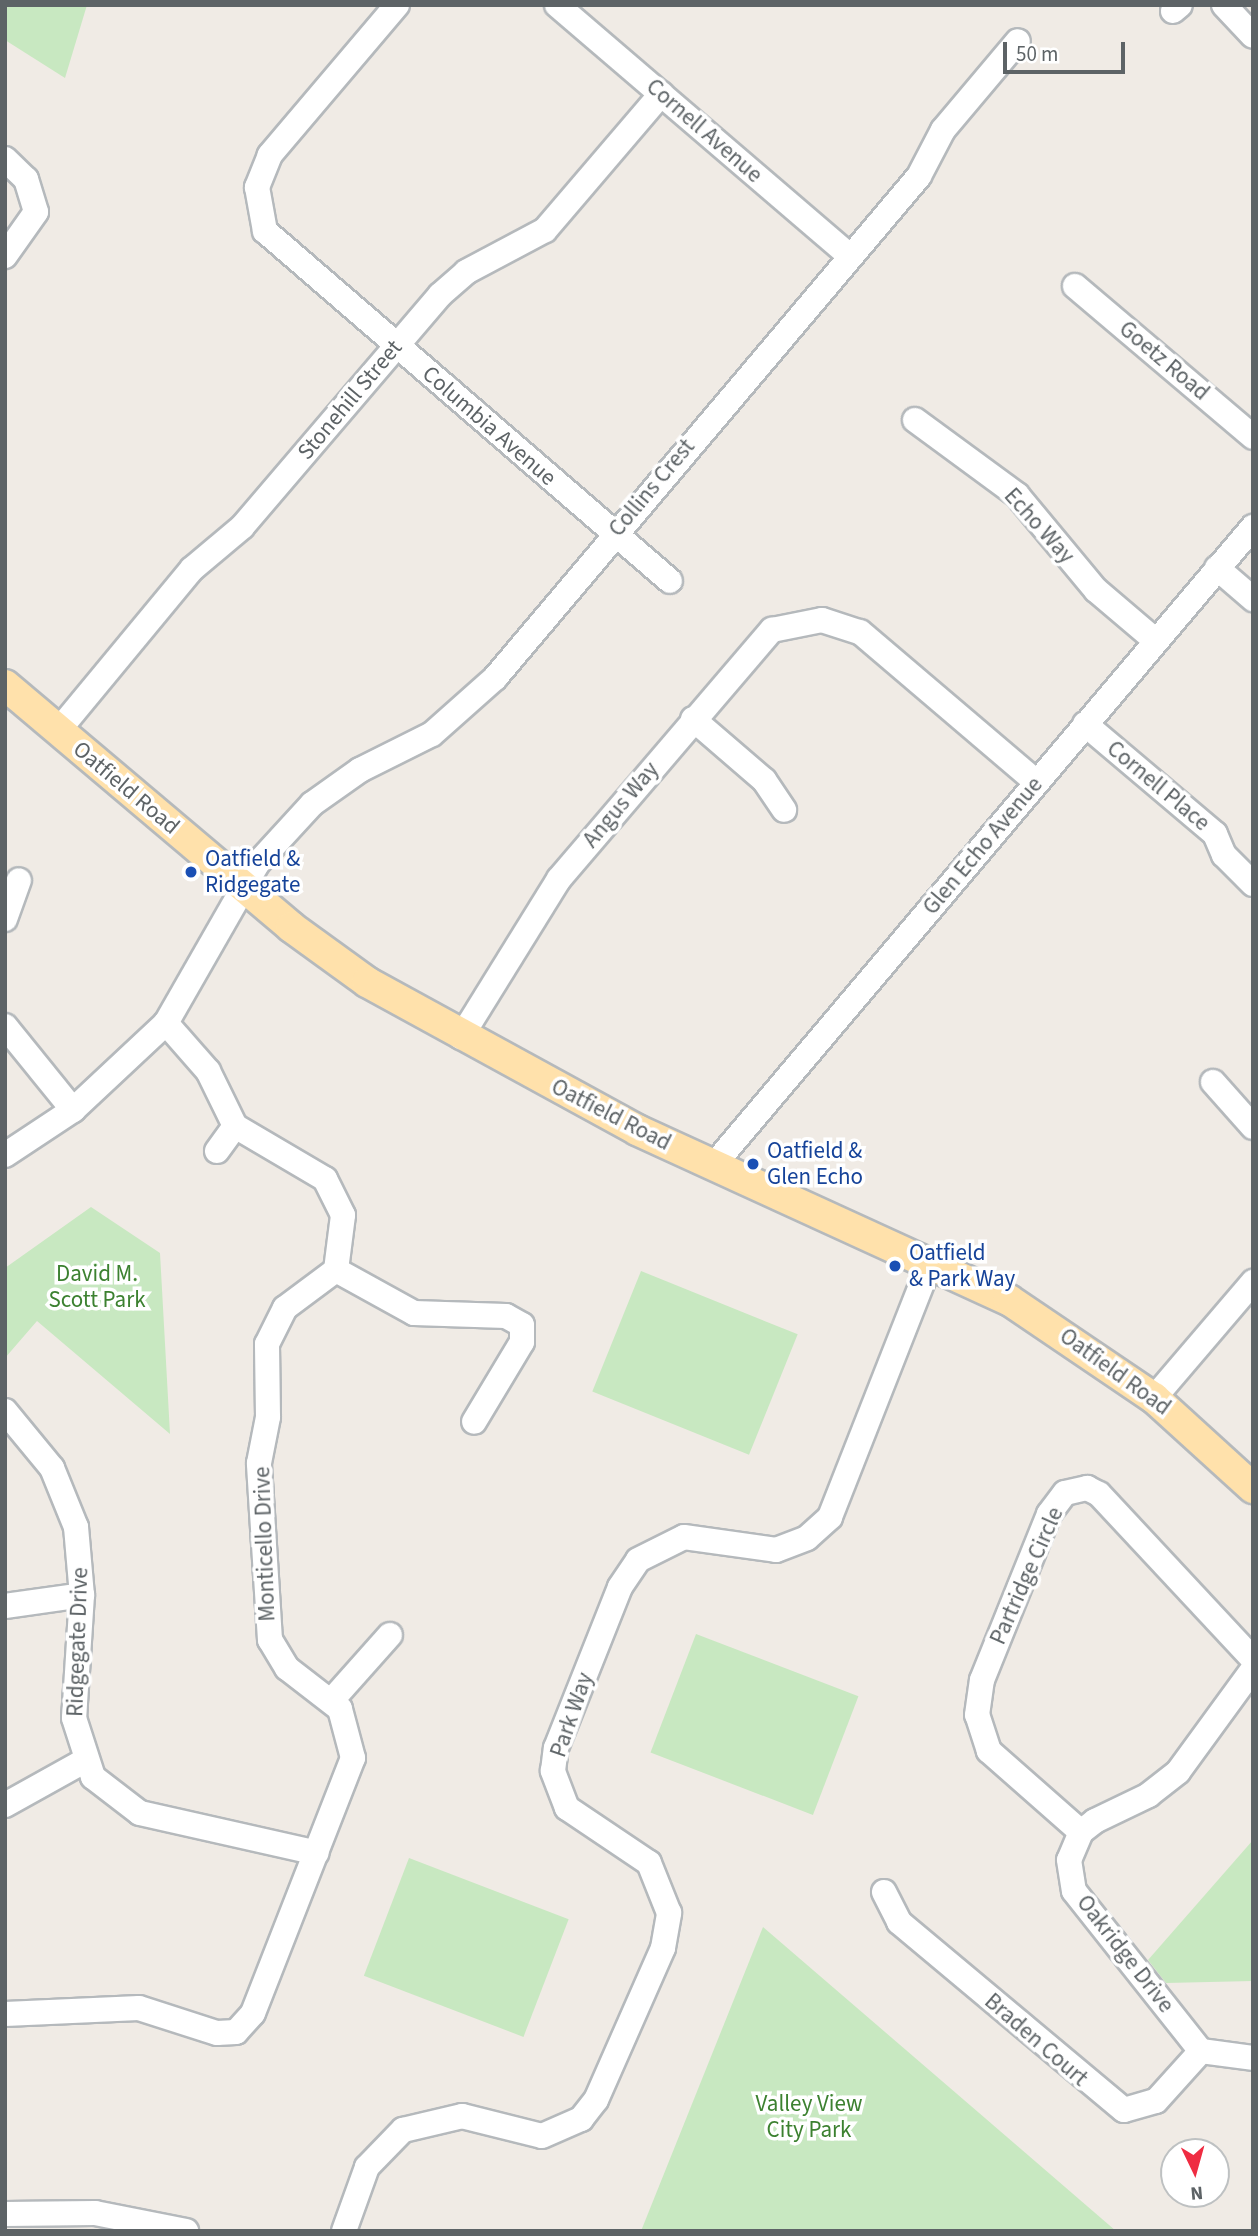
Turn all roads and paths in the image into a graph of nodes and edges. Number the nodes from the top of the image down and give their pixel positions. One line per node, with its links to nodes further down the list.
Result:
1 (397, 5): 11 (street, Columbia Avenue)
2 (557, 5): 6 (street, Cornell Avenue)
3 (1224, 5): 4 (street)
4 (1253, 36)
5 (1018, 41): 9 (street, Collins Crest)
6 (661, 94): 9 (street, Cornell Avenue); 11 (street, Stonehill Street)
7 (5, 159): 8 (street)
8 (5, 256)
9 (850, 256): 15 (street, Collins Crest)
10 (1075, 286): 13 (street, Goetz Road)
11 (397, 346): 15 (street, Columbia Avenue); 23 (street, Stonehill Street)
12 (915, 420): 19 (street, Echo Way)
13 (1253, 437)
14 (1253, 527): 16 (street, Glen Echo Avenue)
15 (614, 533): 17 (street, Columbia Avenue); 28 (street, Collins Crest)
16 (1217, 568): 18 (street); 19 (street, Glen Echo Avenue)
17 (670, 581)
18 (1253, 598)
19 (1156, 641): 22 (street, Glen Echo Avenue)
20 (5, 685): 23 (main road, Oatfield Road)
21 (694, 719): 24 (street, Angus Way); 25 (street); 32 (street, Angus Way)
22 (1085, 724): 24 (street, Glen Echo Avenue); 27 (street, Cornell Place)
23 (58, 731): 28 (main road, Oatfield Road)
24 (1036, 782): 39 (street, Glen Echo Avenue)
25 (784, 810)
26 (19, 880): 29 (street)
27 (1253, 884)
28 (244, 887): 30 (street); 32 (main road, Oatfield Road)
29 (5, 919)
30 (166, 1023): 34 (street); 35 (street)
31 (5, 1026): 34 (street)
32 (461, 1037): 39 (main road, Oatfield Road)
33 (1213, 1083): 36 (street)
34 (73, 1110): 38 (street)
35 (235, 1126): 37 (street); 41 (street)
36 (1253, 1126)
37 (217, 1151)
38 (5, 1155)
39 (713, 1166): 40 (main road, Oatfield Road)
40 (930, 1261): 43 (main road, Oatfield Road); 63 (street, Park Way)
41 (336, 1270): 45 (street); 52 (street, Monticello Drive)
42 (1253, 1282): 43 (street)
43 (1154, 1398): 46 (main road, Oatfield Road)
44 (5, 1411): 47 (street, Ridgegate Drive)
45 (474, 1422)
46 (1253, 1488)
47 (82, 1594): 48 (street); 53 (street, Ridgegate Drive)
48 (5, 1606)
49 (390, 1634): 52 (street)
50 (1253, 1658): 55 (street, Partridge Circle)
51 (1253, 1669): 55 (street)
52 (332, 1700): 56 (street, Monticello Drive)
53 (84, 1761): 54 (street); 56 (street, Ridgegate Drive)
54 (5, 1805)
55 (1081, 1832): 59 (street, Oakridge Drive)
56 (317, 1853): 58 (street, Monticello Drive)
57 (884, 1892): 59 (street, Braden Court)
58 (5, 2014)
59 (1201, 2051): 60 (street)
60 (1253, 2057)
61 (5, 2214): 62 (street)
62 (186, 2231)
63 (344, 2231)

